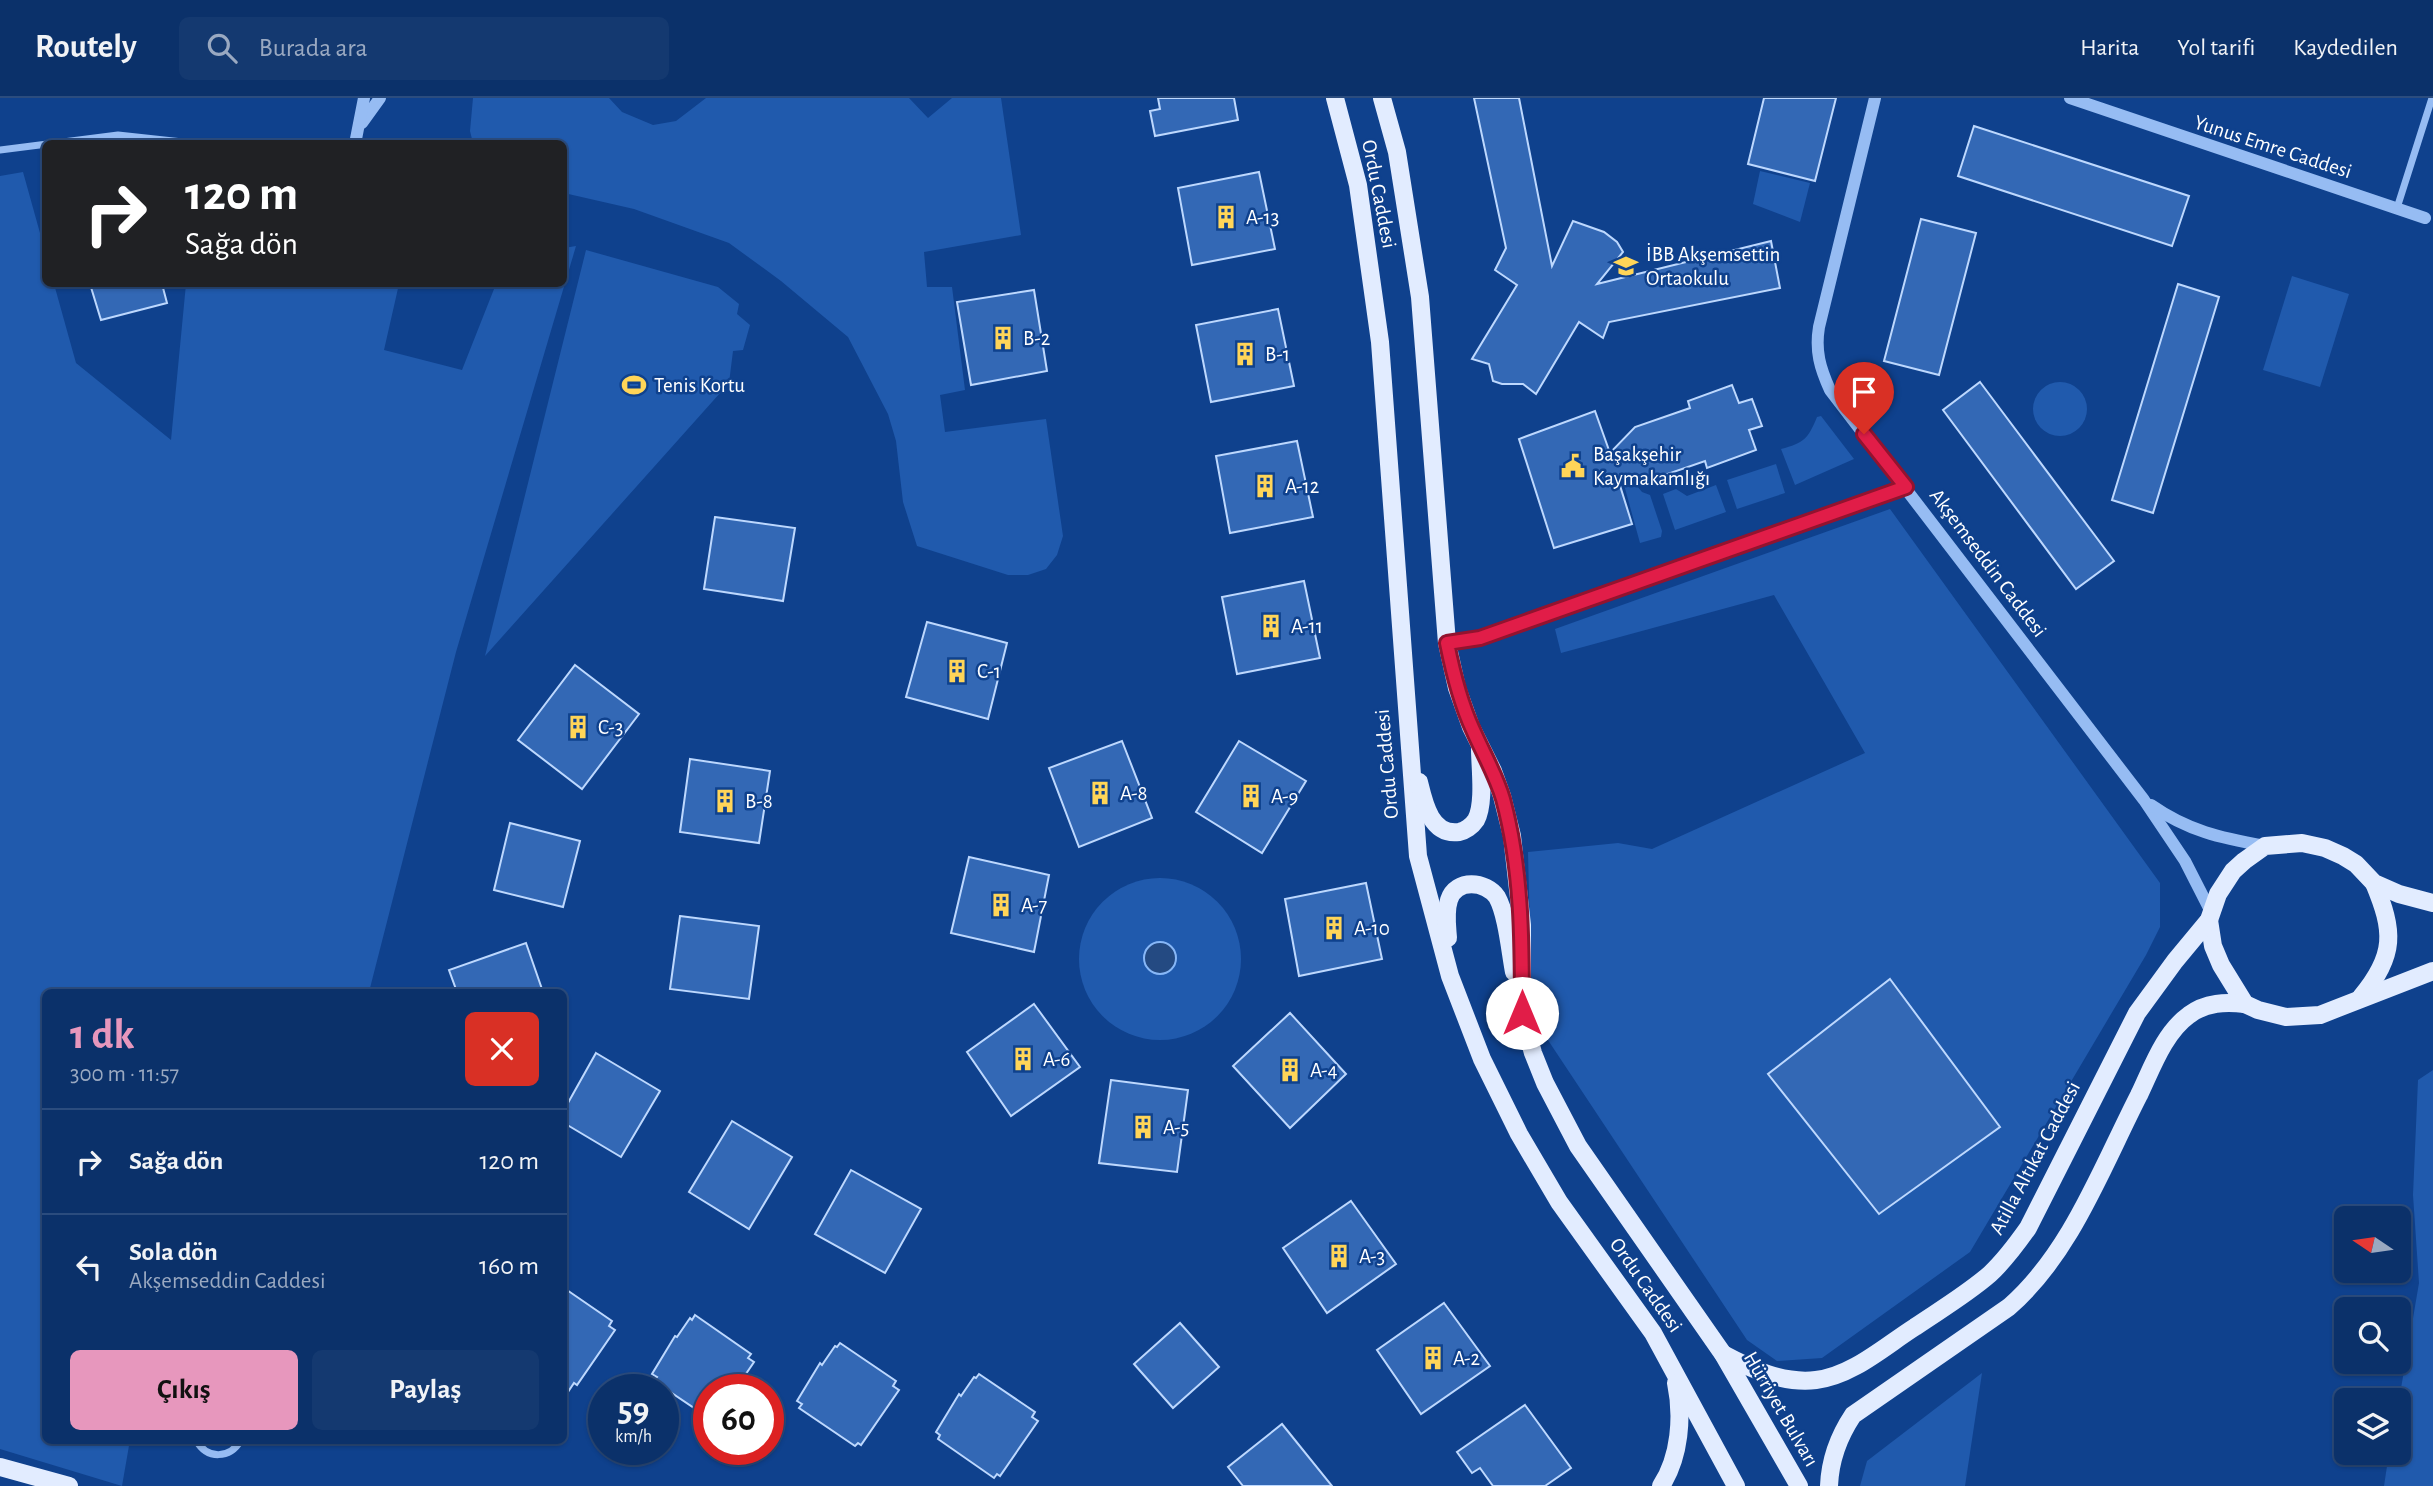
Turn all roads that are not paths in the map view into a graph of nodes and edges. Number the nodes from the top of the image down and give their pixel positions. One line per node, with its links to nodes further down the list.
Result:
1 (364, 98): 8 (street)
2 (380, 98): 8 (street)
3 (1335, 98): 18 (main road, Ordu Caddesi)
4 (1382, 98): 17 (main road, Ordu Caddesi)
5 (1875, 98): 16 (street, Akşemseddin Caddesi)
6 (2070, 98): 14 (street, Yunus Emre Caddesi)
7 (2432, 98): 14 (street)
8 (360, 126): 11 (street)
9 (79, 140): 10 (street)
10 (164, 140)
11 (356, 140)
12 (42, 145): 13 (street)
13 (0, 150)
14 (2397, 208): 15 (street, Yunus Emre Caddesi)
15 (2425, 218)
16 (1906, 487): 17 (street); 20 (street, Akşemseddin Caddesi)
17 (1447, 643): 19 (main road, Ordu Caddesi)
18 (1407, 728): 19 (main road); 26 (main road, Ordu Caddesi)
19 (1480, 748): 29 (main road, Ordu Caddesi)
20 (2144, 800): 21 (street, Akşemseddin Caddesi); 24 (street, Akşemseddin Caddesi)
21 (2265, 846): 22 (main road); 24 (main road)
22 (2374, 883): 23 (main road); 27 (main road)
23 (2433, 903)
24 (2210, 916): 28 (main road); 30 (main road, Atilla Altıkat Caddesi)
25 (2433, 971): 27 (main road)
26 (1450, 976): 29 (main road); 31 (main road, Ordu Caddesi)
27 (2358, 999): 28 (main road)
28 (2245, 1004): 39 (main road)
29 (1522, 1013): 30 (main road, Ordu Caddesi)
30 (1723, 1354): 38 (main road, Hürriyet Bulvarı)
31 (1672, 1366): 36 (main road); 37 (main road)
32 (199, 1444): 33 (street)
33 (238, 1444)
34 (0, 1467): 35 (main road)
35 (69, 1486)
36 (1661, 1486)
37 (1736, 1486)
38 (1799, 1486)
39 (1829, 1486)

